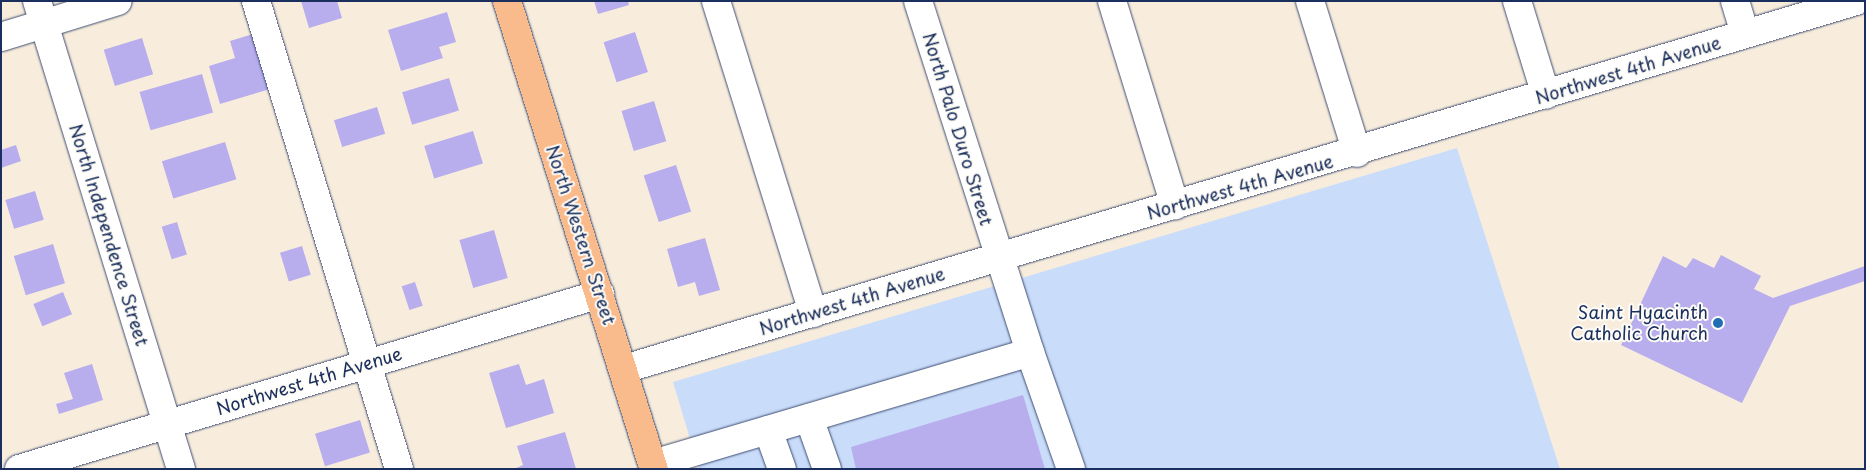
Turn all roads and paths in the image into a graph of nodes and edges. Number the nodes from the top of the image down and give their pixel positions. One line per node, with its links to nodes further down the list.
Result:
1 (118, 1): 11 (street)
2 (256, 1): 21 (street)
3 (507, 1): 18 (main road, North Western Street)
4 (716, 1): 19 (street)
5 (918, 1): 17 (street, North Palo Duro Street)
6 (1112, 1): 16 (street)
7 (1310, 1): 15 (street)
8 (1517, 1): 14 (street)
9 (1735, 1): 12 (street)
10 (1856, 1): 12 (street, Northwest 4th Avenue)
11 (41, 12): 13 (street); 24 (street, North Independence Street)
12 (1745, 34): 14 (street, Northwest 4th Avenue)
13 (1, 37)
14 (1546, 95): 15 (street, Northwest 4th Avenue)
15 (1357, 153): 16 (street, Northwest 4th Avenue)
16 (1175, 206): 17 (street, Northwest 4th Avenue)
17 (997, 258): 19 (street, Northwest 4th Avenue); 20 (street, North Palo Duro Street)
18 (600, 294): 21 (street, Northwest 4th Avenue); 22 (main road, North Western Street)
19 (812, 313): 22 (street, Northwest 4th Avenue)
20 (1030, 352): 23 (street); 32 (street, North Palo Duro Street)
21 (367, 364): 24 (street, Northwest 4th Avenue); 29 (street)
22 (624, 370): 26 (main road, North Western Street)
23 (809, 418): 25 (street); 31 (street)
24 (167, 424): 27 (street, Northwest 4th Avenue); 28 (street, North Independence Street)
25 (768, 430): 26 (street); 30 (street)
26 (653, 466)
27 (19, 469)
28 (181, 469)
29 (399, 469)
30 (782, 469)
31 (827, 469)
32 (1071, 469)

